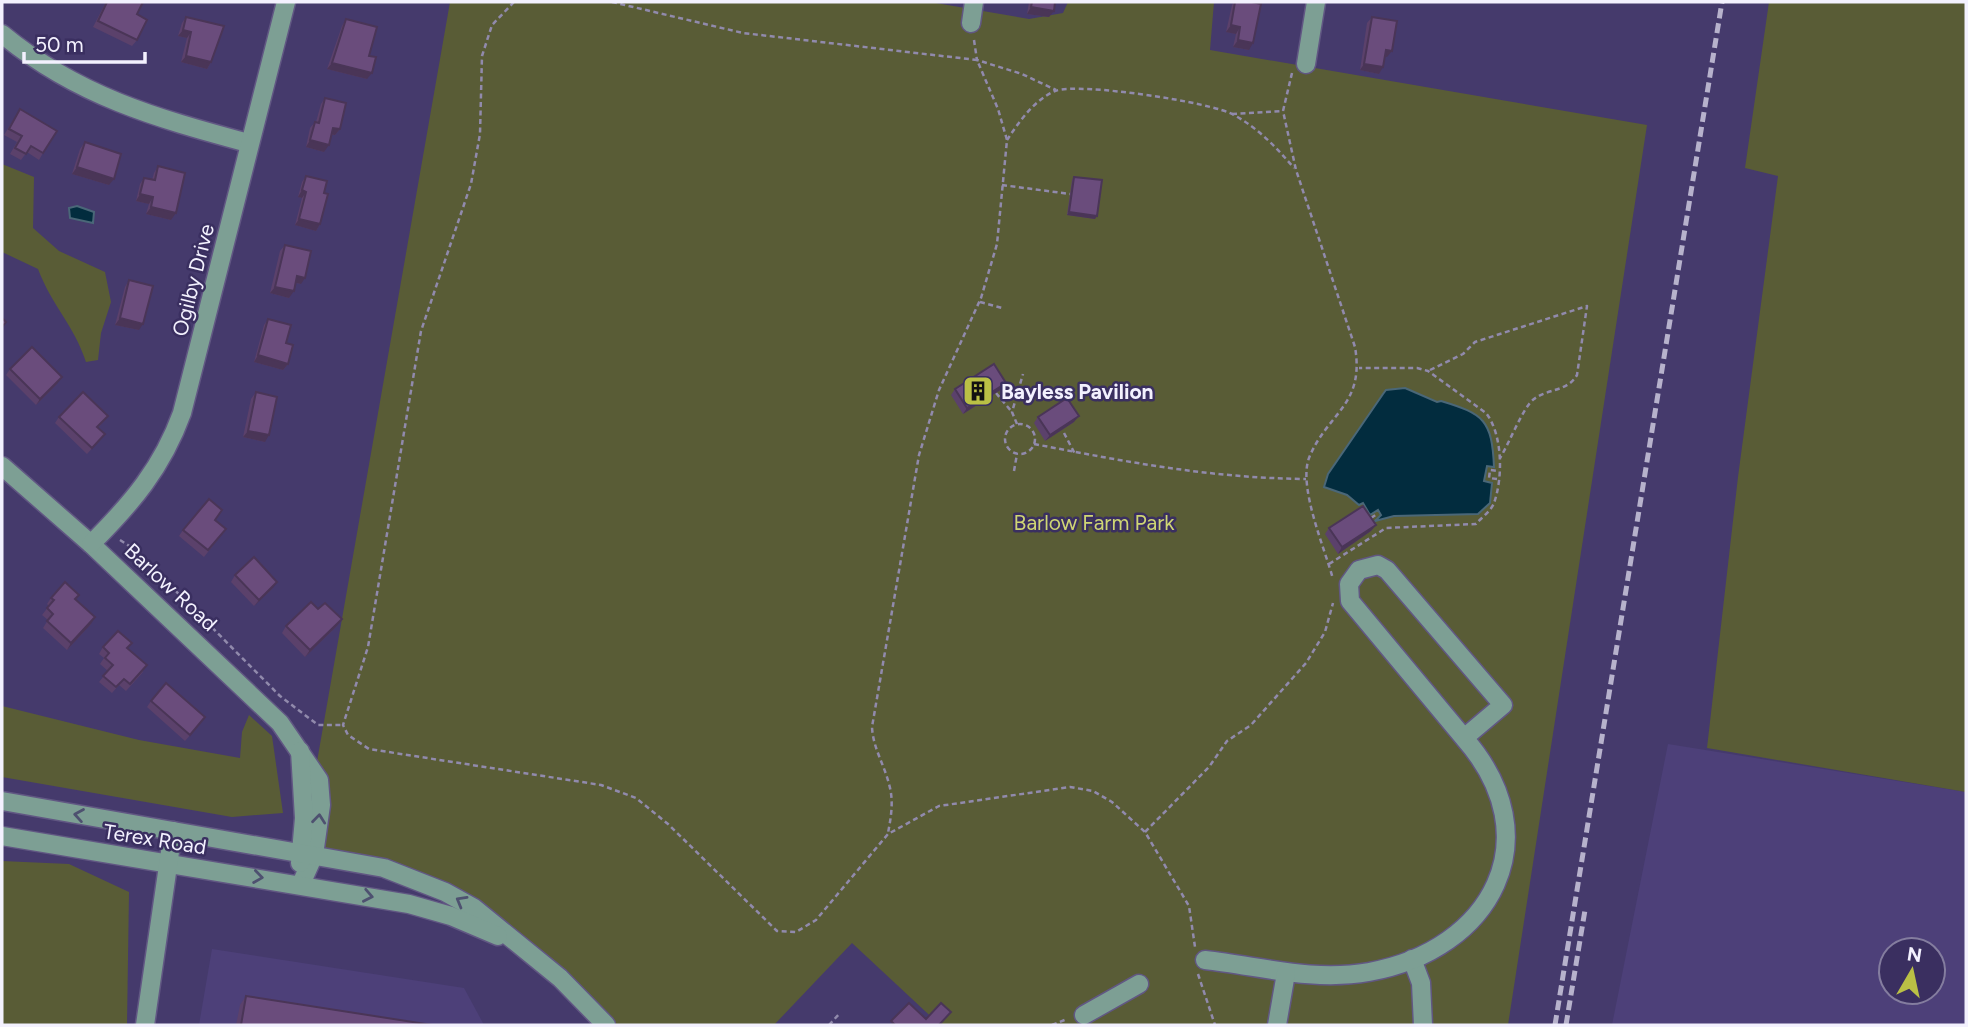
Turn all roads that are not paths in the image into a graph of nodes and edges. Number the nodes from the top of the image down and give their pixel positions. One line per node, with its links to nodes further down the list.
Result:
1 (286, 2): 7 (street, Ogilby Drive)
2 (974, 2): 4 (street)
3 (1316, 2): 6 (street)
4 (971, 23)
5 (2, 34): 7 (street)
6 (1306, 64)
7 (248, 143): 9 (street, Ogilby Drive)
8 (2, 466): 9 (street, Barlow Road)
9 (91, 544): 14 (street, Barlow Road)
10 (1464, 738): 10 (street); 18 (street)
11 (2, 802): 12 (street, Terex Road, one-way to 11)
12 (173, 831): 14 (street, Terex Road); 15 (street)
13 (2, 836): 15 (street, Terex Road)
14 (307, 854): 16 (street, Barlow Road); 17 (street, one-way to 14)
15 (169, 865): 16 (street, Terex Road, one-way to 16); 23 (street)
16 (301, 884): 17 (street, one-way to 17)
17 (514, 943): 24 (street)
18 (1412, 959): 20 (street); 26 (street)
19 (1199, 960): 20 (street)
20 (1286, 973): 25 (street)
21 (1139, 984): 22 (street)
22 (1084, 1015)
23 (145, 1025)
24 (606, 1025)
25 (1278, 1025)
26 (1423, 1025)

